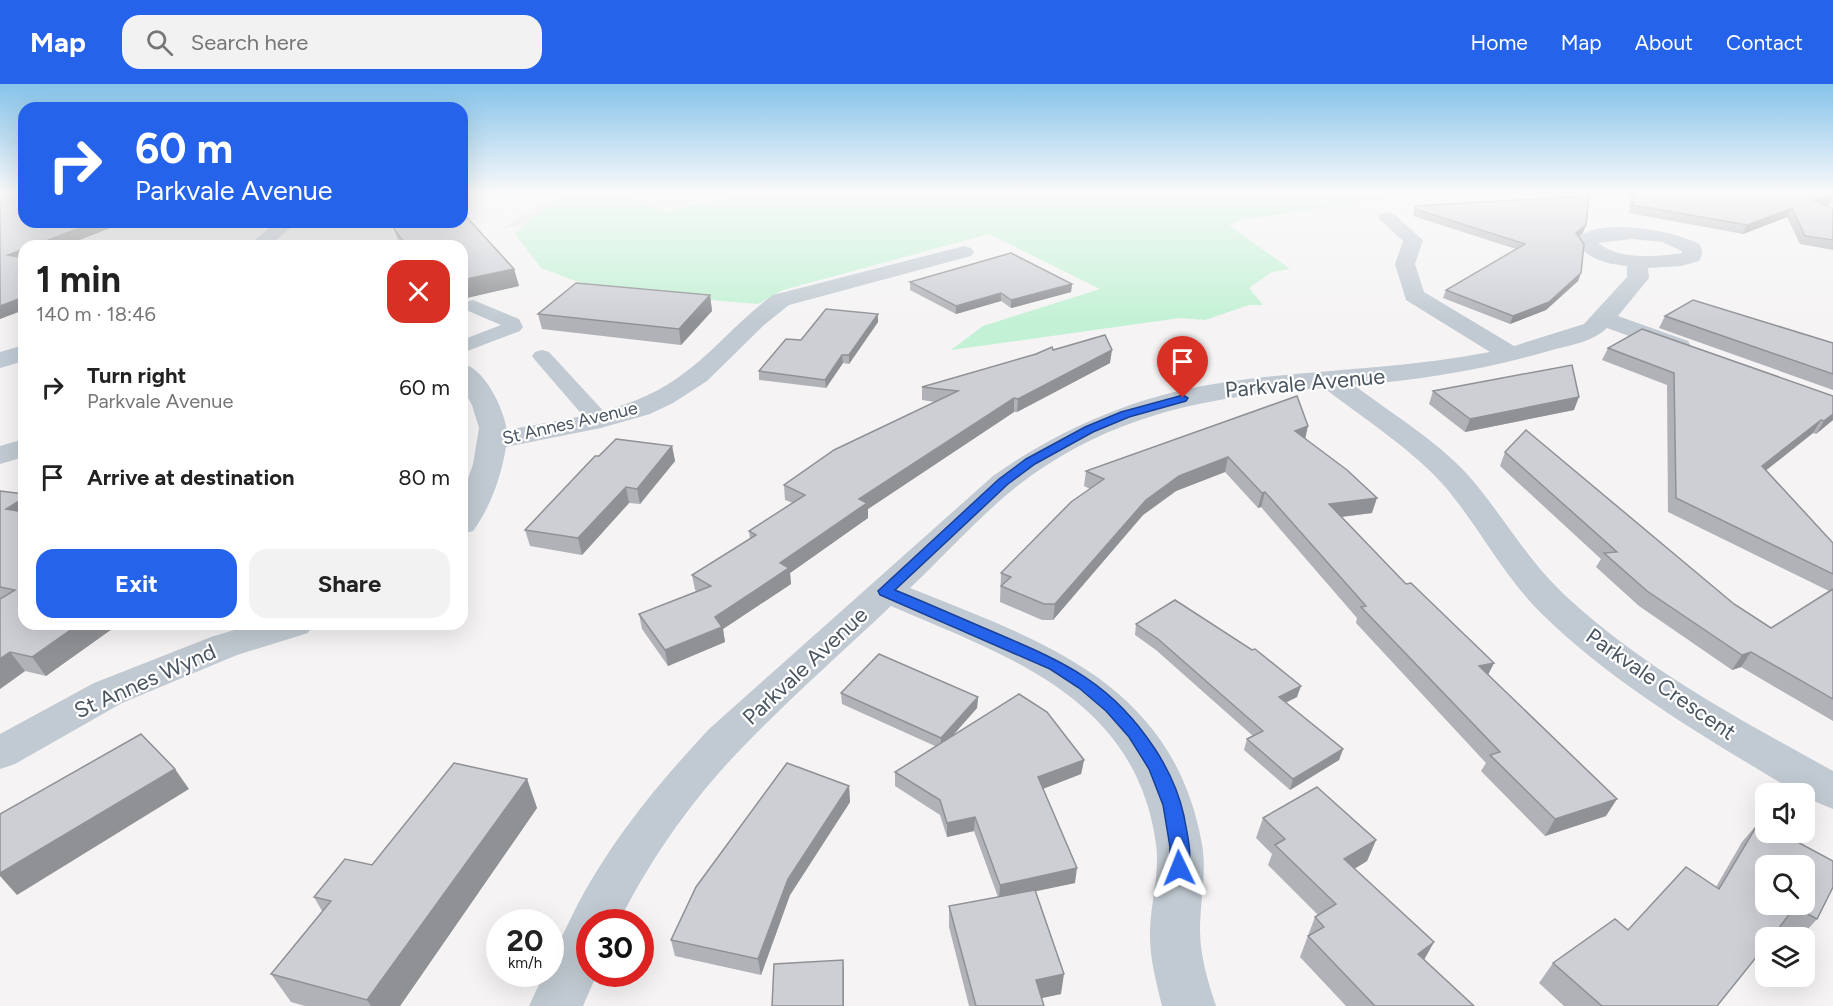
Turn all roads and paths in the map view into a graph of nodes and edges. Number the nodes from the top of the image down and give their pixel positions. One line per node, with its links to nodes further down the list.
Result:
1 (1407, 235): 9 (street)
2 (964, 252): 14 (street, St Annes Avenue)
3 (1637, 262): 5 (street, Parkvale Avenue)
4 (473, 306): 6 (lane)
5 (1601, 318): 8 (street); 9 (street, Parkvale Avenue)
6 (468, 345)
7 (18, 354): 11 (street)
8 (1701, 354)
9 (1512, 355): 13 (street, Parkvale Avenue)
10 (542, 356): 14 (lane)
11 (0, 361)
12 (468, 378): 15 (street)
13 (1329, 379): 19 (street, Parkvale Avenue); 22 (street, Parkvale Crescent)
14 (599, 420): 15 (street, St Annes Avenue)
15 (491, 441): 18 (street)
16 (18, 450): 17 (street)
17 (0, 455)
18 (468, 512)
19 (885, 591): 23 (street, Parkvale Avenue); 26 (street)
20 (276, 630): 21 (street, St Annes Wynd)
21 (0, 753)
22 (1833, 792)
23 (602, 909)
24 (576, 962): 25 (street)
25 (556, 1006)
26 (1189, 1006)

